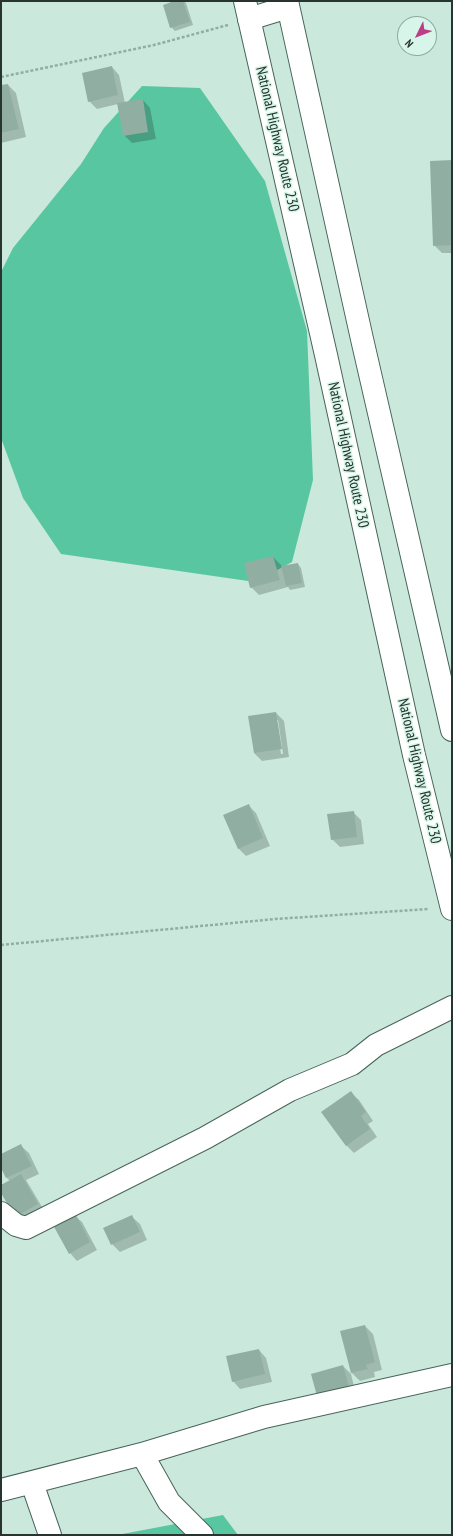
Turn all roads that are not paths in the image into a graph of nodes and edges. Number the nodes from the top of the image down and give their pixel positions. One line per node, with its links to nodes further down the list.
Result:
1 (287, 4): 2 (main road); 3 (main road)
2 (247, 10): 4 (main road, National Highway Route 230)
3 (452, 730)
4 (452, 908)
5 (452, 1007): 6 (main road)
6 (1, 1213)
7 (452, 1375): 8 (main road)
8 (142, 1454): 9 (main road); 12 (main road)
9 (32, 1483): 10 (main road); 11 (main road)
10 (1, 1490)
11 (50, 1535)
12 (202, 1535)

